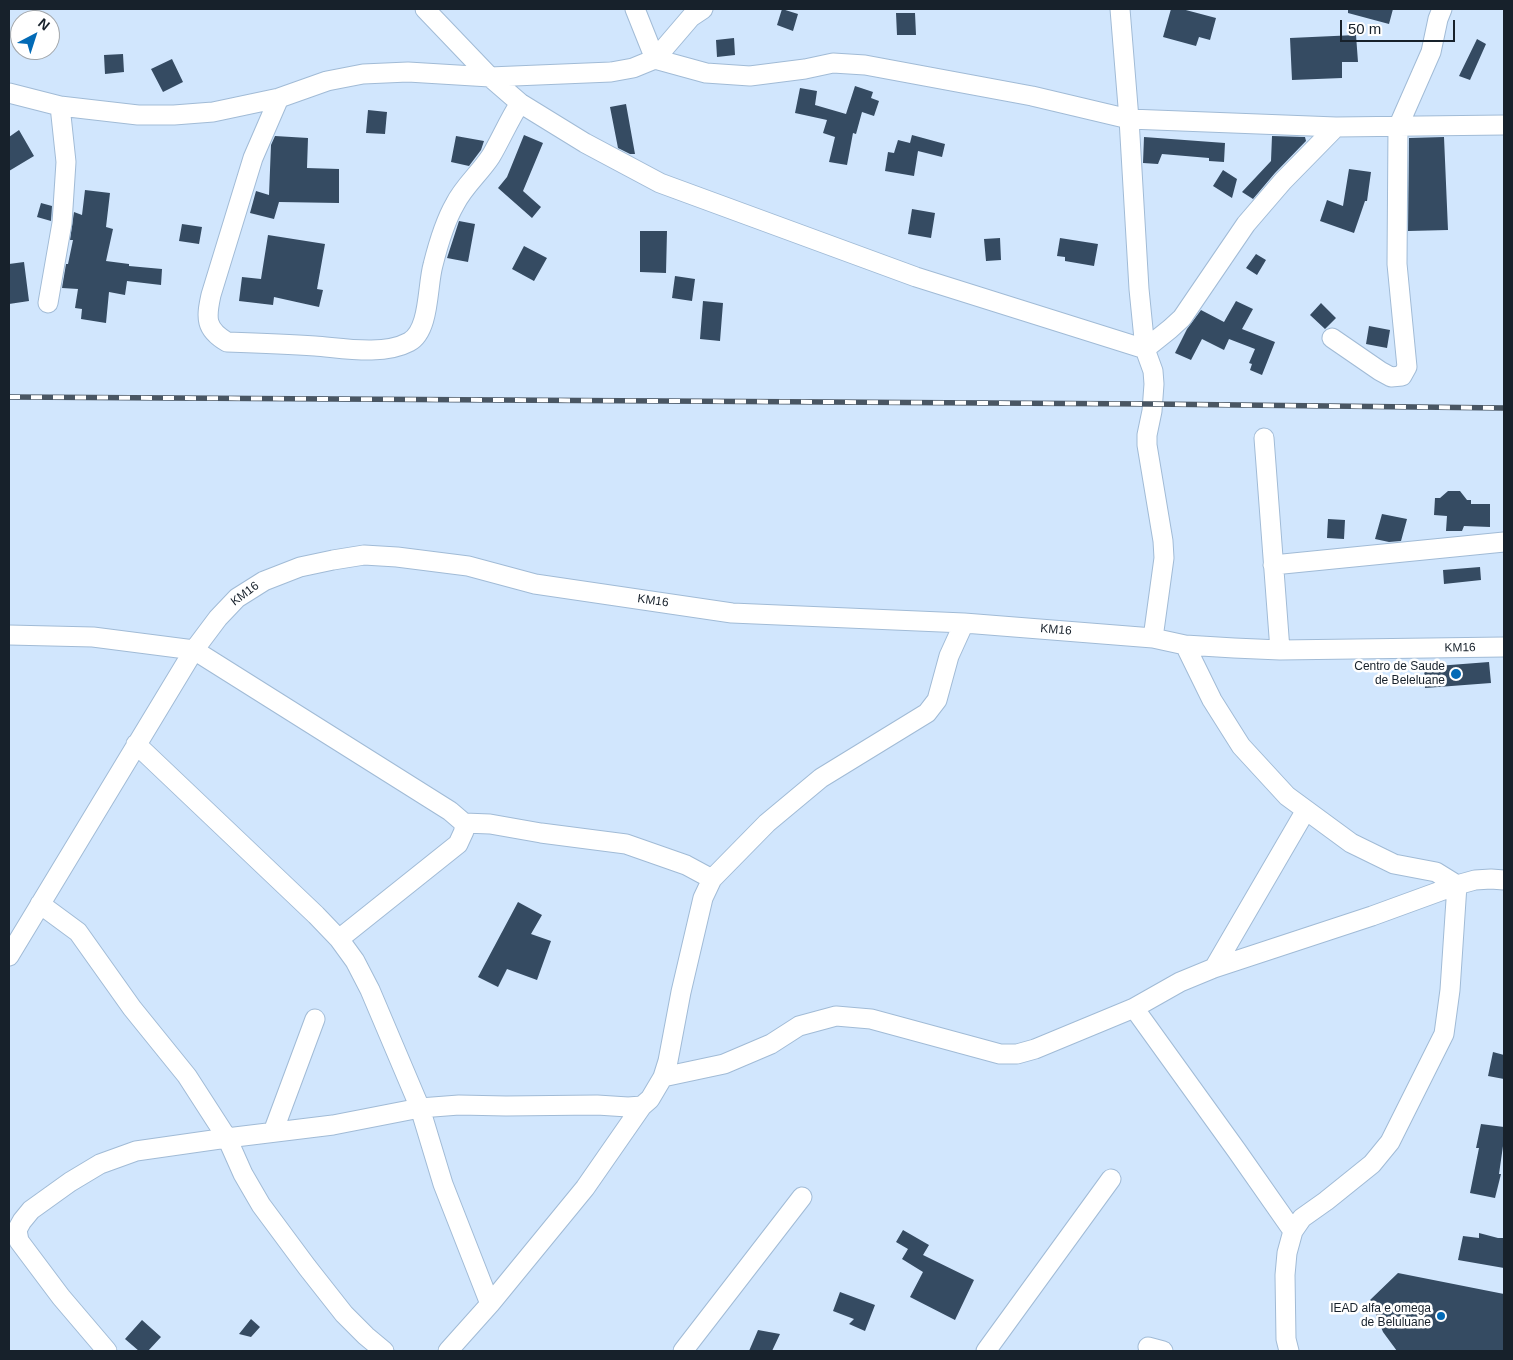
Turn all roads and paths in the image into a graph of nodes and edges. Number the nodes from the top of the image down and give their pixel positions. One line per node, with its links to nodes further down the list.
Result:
1 (425, 9): 7 (street)
2 (634, 9): 6 (street)
3 (703, 9): 6 (street)
4 (1120, 9): 12 (street)
5 (1442, 9): 15 (street)
6 (655, 59): 7 (street); 12 (street)
7 (490, 76): 9 (street); 10 (street)
8 (9, 92): 11 (street)
9 (279, 98): 10 (street); 11 (street)
10 (520, 103): 18 (street)
11 (60, 106): 16 (street)
12 (1129, 119): 14 (street); 18 (street)
13 (1504, 125): 15 (street)
14 (1336, 127): 15 (street); 18 (street)
15 (1398, 127): 17 (street)
16 (48, 304)
17 (1332, 338)
18 (1145, 349): 24 (street)
19 (1264, 438): 21 (street)
20 (1504, 542): 21 (street)
21 (1273, 565): 28 (street)
22 (964, 623): 24 (street, KM16); 27 (street, KM16); 32 (street)
23 (9, 635): 27 (street)
24 (1153, 638): 25 (street, KM16)
25 (1185, 645): 28 (street, KM16); 30 (street)
26 (1504, 648): 28 (street, KM16)
27 (194, 650): 29 (street, KM16); 31 (street)
28 (1280, 650)
29 (136, 744): 35 (street, KM16); 36 (street)
30 (1306, 810): 34 (street); 38 (street)
31 (464, 823): 32 (street); 36 (street)
32 (712, 879): 41 (street)
33 (1504, 880): 34 (street)
34 (1457, 885): 38 (street); 48 (street)
35 (40, 904): 37 (street, KM16); 45 (street)
36 (339, 939): 43 (street)
37 (9, 956)
38 (1214, 968): 39 (street)
39 (1134, 1008): 41 (street); 48 (street)
40 (315, 1019): 44 (street)
41 (663, 1077): 42 (street)
42 (642, 1106): 43 (street); 49 (street)
43 (420, 1108): 44 (street); 49 (street)
44 (272, 1132): 45 (street)
45 (227, 1138): 50 (street); 51 (street)
46 (1111, 1179): 54 (street)
47 (802, 1198): 53 (street)
48 (1293, 1231): 55 (street)
49 (490, 1304): 52 (street)
50 (107, 1351)
51 (384, 1351)
52 (448, 1351)
53 (683, 1351)
54 (986, 1351)
55 (1289, 1351)

